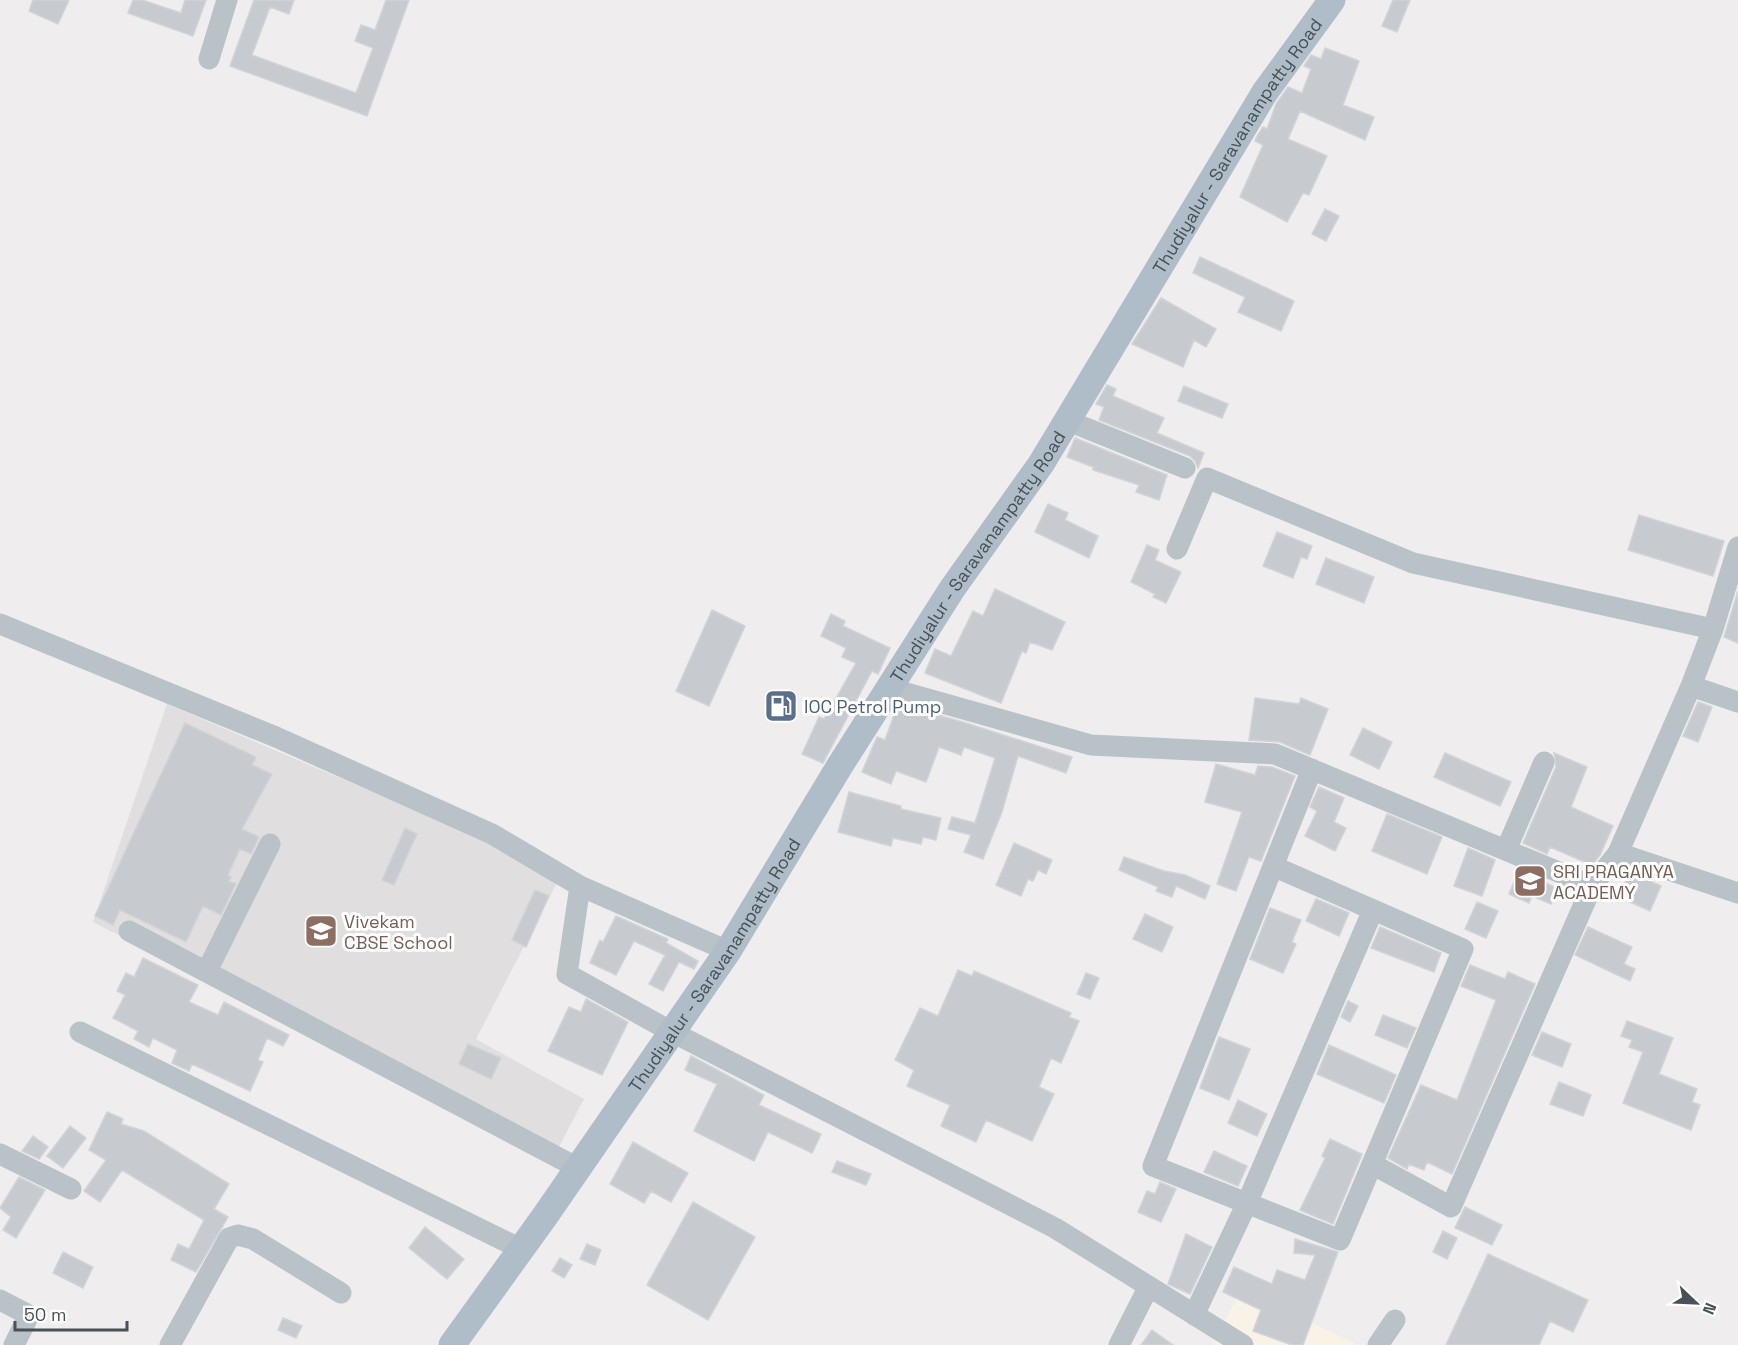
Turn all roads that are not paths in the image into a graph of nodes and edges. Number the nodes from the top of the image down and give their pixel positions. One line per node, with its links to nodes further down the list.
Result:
1 (227, 0): 3 (street)
2 (1332, 0): 4 (main road, Thudiyalur - Saravanampatty Road)
3 (209, 59)
4 (1066, 420): 5 (street); 12 (main road, Thudiyalur - Saravanampatty Road)
5 (1185, 468)
6 (1738, 547): 8 (street)
7 (1177, 549): 10 (street)
8 (1731, 596): 10 (street)
9 (0, 624): 20 (street)
10 (1713, 629): 11 (street)
11 (1691, 686): 13 (street); 18 (street)
12 (889, 688): 15 (street); 25 (main road, Thudiyalur - Saravanampatty Road)
13 (1738, 702)
14 (1544, 762): 17 (street)
15 (1312, 769): 17 (street); 19 (street)
16 (270, 844): 26 (street)
17 (1506, 850): 21 (street)
18 (1618, 853): 21 (street); 22 (street)
19 (1273, 866): 23 (street); 33 (street)
20 (580, 886): 25 (street); 28 (street)
21 (1592, 886): 30 (street)
22 (1738, 893)
23 (1373, 910): 30 (street); 33 (street)
24 (129, 931): 26 (street)
25 (728, 951): 28 (main road, Thudiyalur - Saravanampatty Road)
26 (207, 971): 31 (street)
27 (80, 1032): 34 (street)
28 (672, 1032): 31 (main road, Thudiyalur - Saravanampatty Road); 35 (street)
29 (0, 1154): 32 (street)
30 (1372, 1164): 33 (street)
31 (578, 1168): 34 (main road, Thudiyalur - Saravanampatty Road)
32 (71, 1189)
33 (1247, 1203): 38 (street)
34 (521, 1249): 43 (main road, Thudiyalur - Saravanampatty Road)
35 (1149, 1286): 38 (street); 44 (street)
36 (341, 1293): 42 (street)
37 (0, 1300): 41 (street)
38 (1194, 1315): 40 (street)
39 (1395, 1320): 46 (street)
40 (1221, 1339): 45 (street)
41 (14, 1345)
42 (170, 1345)
43 (452, 1345)
44 (1119, 1345)
45 (1243, 1345)
46 (1378, 1345)

